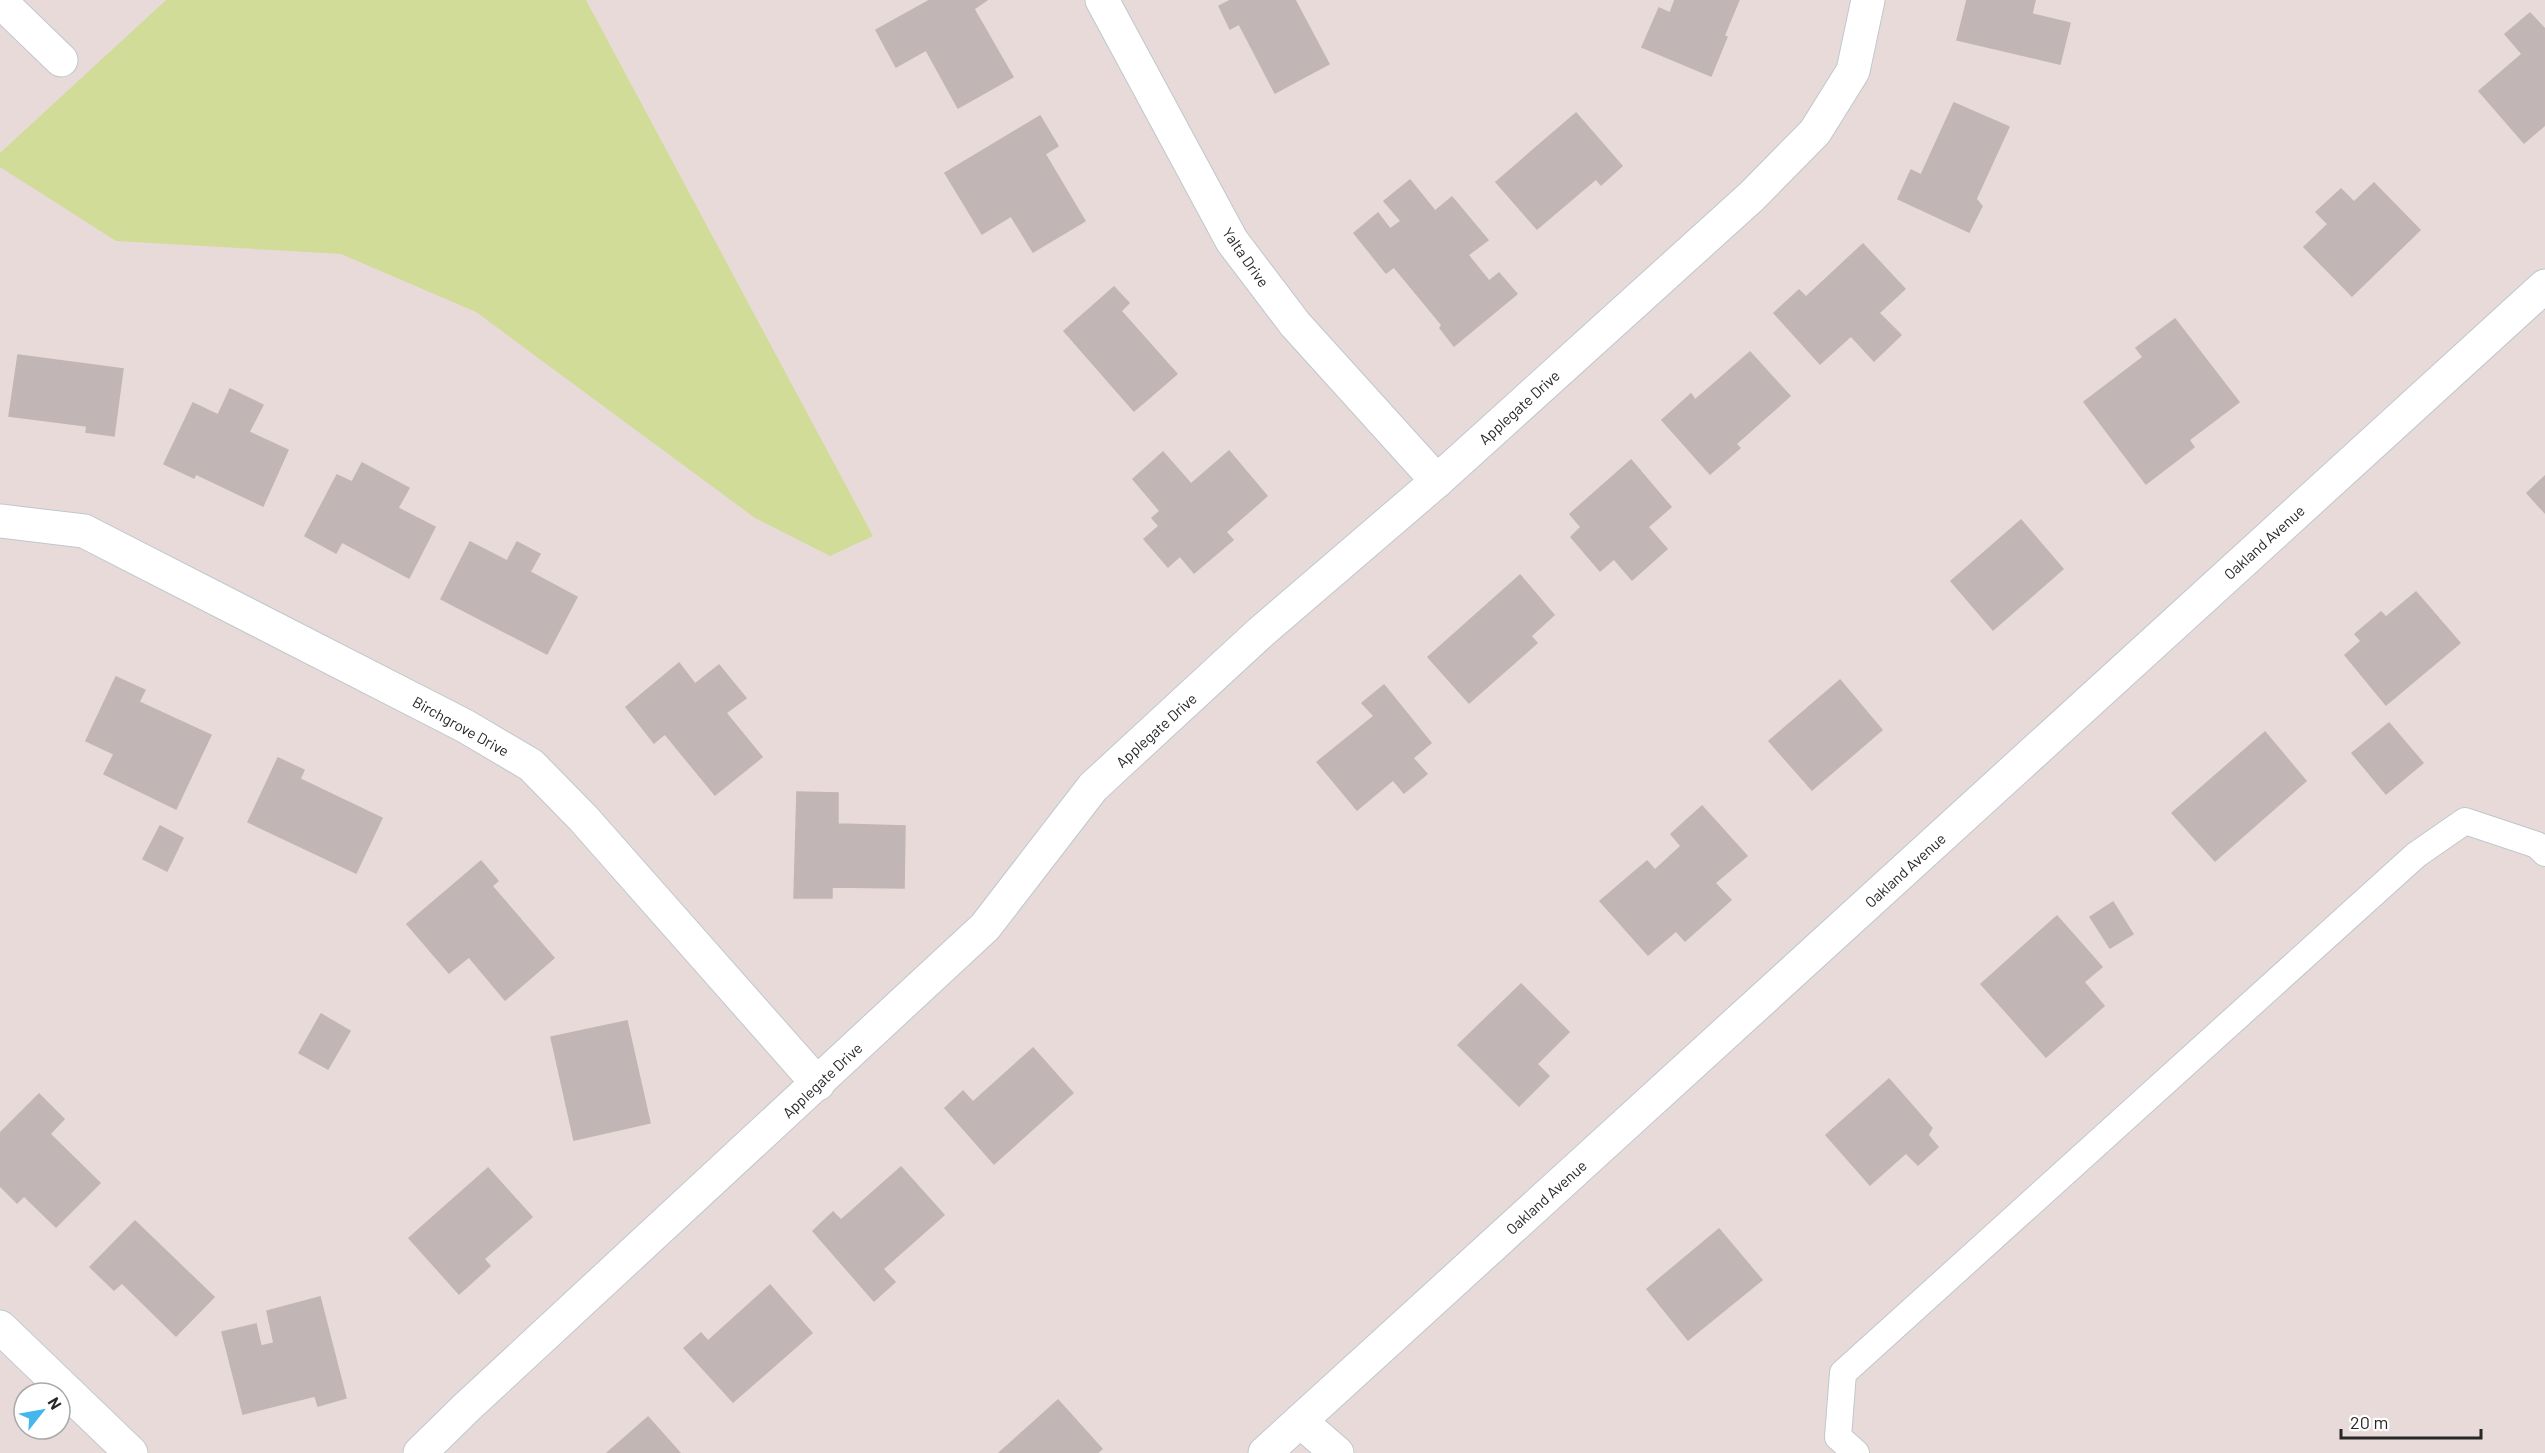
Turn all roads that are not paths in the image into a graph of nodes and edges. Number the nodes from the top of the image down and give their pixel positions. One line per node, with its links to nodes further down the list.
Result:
1 (1102, 0): 6 (street, Yalta Drive)
2 (1868, 0): 6 (street, Applegate Drive)
3 (0, 1): 4 (street)
4 (61, 60)
5 (2545, 286): 11 (street, Oakland Avenue)
6 (1437, 481): 9 (street, Applegate Drive)
7 (0, 521): 9 (street, Birchgrove Drive)
8 (2545, 853): 16 (lane)
9 (818, 1084): 13 (street, Applegate Drive)
10 (0, 1327): 12 (street)
11 (1300, 1421): 14 (street, Oakland Avenue); 15 (street)
12 (130, 1453)
13 (420, 1453)
14 (1265, 1453)
15 (1337, 1453)
16 (1856, 1453)

